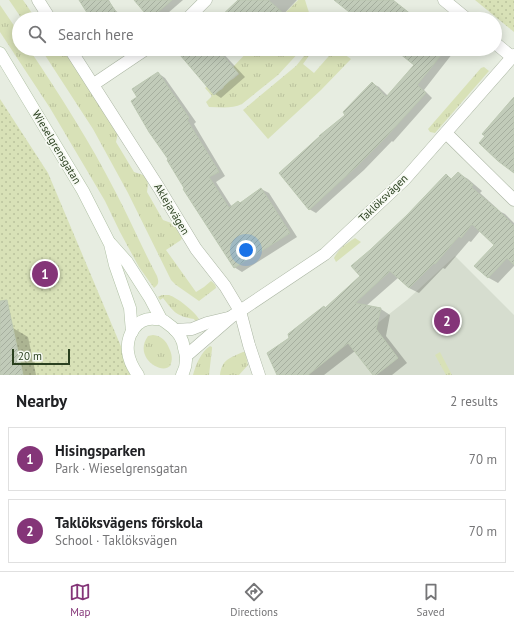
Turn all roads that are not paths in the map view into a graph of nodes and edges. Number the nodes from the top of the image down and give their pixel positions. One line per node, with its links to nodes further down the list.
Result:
1 (38, 0): 4 (street)
2 (206, 0): 5 (street)
3 (444, 0): 6 (street)
4 (46, 12)
5 (194, 12)
6 (459, 12)
7 (502, 48): 11 (street)
8 (0, 53): 15 (street, Wieselgrensgatan)
9 (75, 56): 12 (street, Aklejavägen)
10 (136, 56): 12 (street)
11 (513, 56): 13 (street, Taklöksvägen)
12 (94, 84): 16 (street, Aklejavägen)
13 (446, 133): 14 (street); 16 (street, Taklöksvägen)
14 (514, 200)
15 (110, 244): 17 (street, Wieselgrensgatan); 19 (street, Wieselgrensgatan)
16 (235, 314): 18 (street, Taklöksvägen); 20 (street, Taklöksvägen); 23 (street, Aklejavägen)
17 (161, 320): 18 (street, Wieselgrensgatan); 19 (street)
18 (175, 330): 20 (street, Wieselgrensgatan)
19 (132, 332): 21 (street, Wieselgrensgatan)
20 (186, 356): 22 (street, Wieselgrensgatan)
21 (138, 375)
22 (183, 375)
23 (259, 375)

